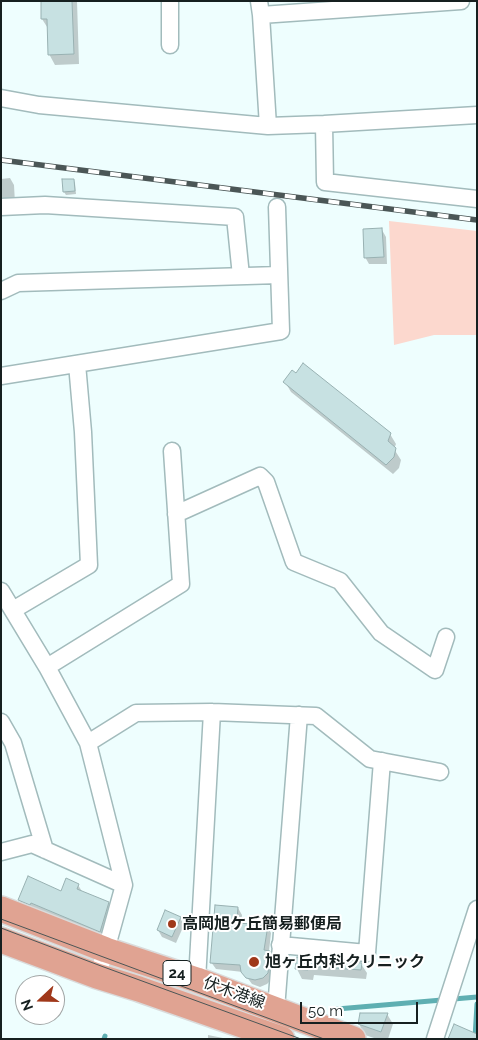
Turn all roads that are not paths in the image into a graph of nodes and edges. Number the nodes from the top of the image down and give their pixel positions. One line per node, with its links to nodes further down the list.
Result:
1 (170, 1): 5 (street)
2 (461, 1): 3 (street)
3 (320, 6): 4 (street)
4 (260, 8): 9 (street)
5 (170, 45)
6 (1, 98): 9 (street)
7 (477, 114): 8 (street)
8 (324, 124): 9 (street); 10 (street)
9 (268, 126)
10 (477, 199)
11 (277, 206): 13 (street)
12 (1, 207): 14 (street)
13 (279, 274): 14 (street); 16 (street)
14 (241, 276): 15 (street)
15 (1, 291)
16 (77, 364): 17 (street); 21 (street)
17 (1, 376)
18 (172, 451): 19 (street)
19 (176, 514): 22 (street); 23 (street)
20 (1, 591): 21 (street)
21 (13, 610): 23 (street)
22 (446, 636)
23 (47, 667): 27 (street)
24 (212, 712): 25 (street); 27 (street); 39 (street)
25 (299, 715): 28 (street); 36 (street)
26 (1, 722): 30 (street)
27 (88, 743): 32 (street)
28 (382, 761): 29 (street); 36 (street)
29 (440, 772)
30 (45, 850): 31 (street); 32 (street)
31 (1, 852)
32 (124, 885): 37 (street)
33 (1, 909): 37 (main road, 伏木港線 / 24)
34 (477, 909): 43 (street)
35 (1, 940): 38 (main road, 伏木港線 / 24)
36 (280, 945): 40 (street)
37 (106, 950): 38 (street); 39 (main road, 伏木港線 / 24)
38 (97, 976): 41 (main road, 伏木港線 / 24)
39 (197, 980): 40 (main road, 伏木港線 / 24)
40 (276, 1008): 42 (main road, 伏木港線 / 24)
41 (282, 1039)
42 (353, 1039)
43 (435, 1039)

